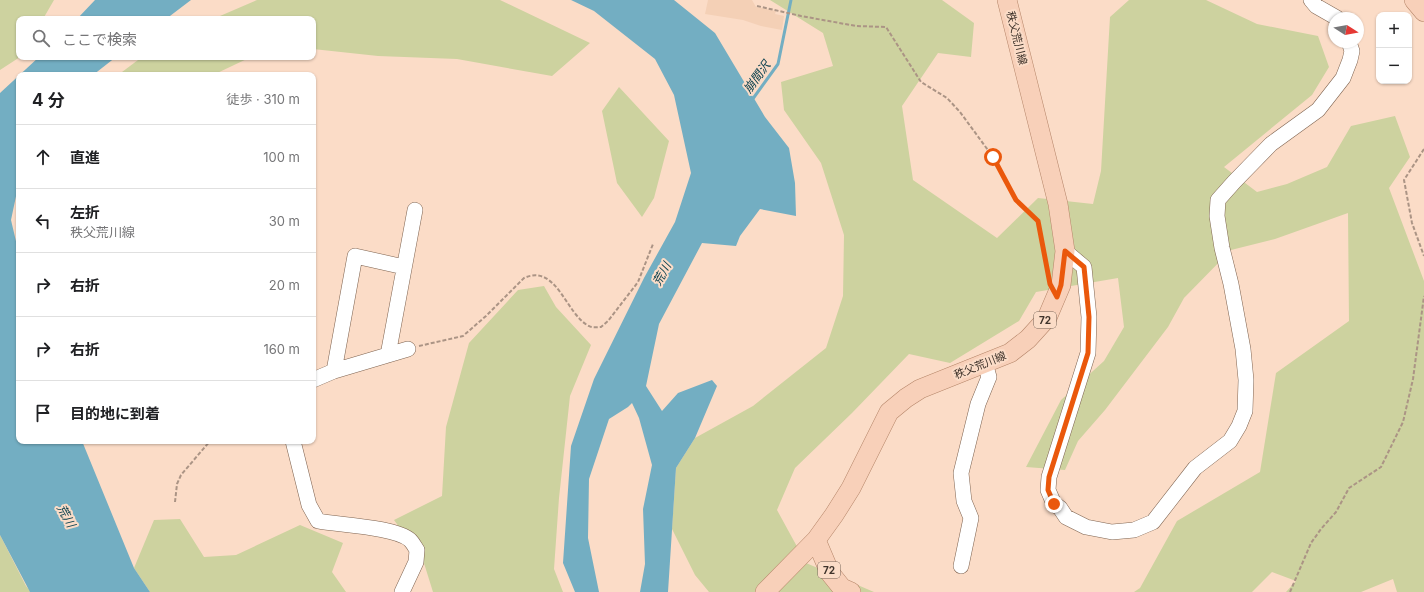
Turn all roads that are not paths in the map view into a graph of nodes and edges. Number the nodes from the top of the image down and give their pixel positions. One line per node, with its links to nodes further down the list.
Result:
1 (1007, 0): 8 (main road, 秩父荒川線 / 72)
2 (1311, 0): 5 (street)
3 (1414, 0): 4 (main road)
4 (1424, 12)
5 (1328, 13)
6 (1351, 48): 8 (street)
7 (415, 210): 9 (street)
8 (1065, 251): 12 (main road, 秩父荒川線 / 72)
9 (404, 267): 11 (street); 13 (street)
10 (408, 349): 11 (street)
11 (388, 355): 13 (street)
12 (985, 363): 16 (main road, 秩父荒川線 / 72); 17 (street)
13 (334, 372): 14 (street)
14 (316, 379)
15 (294, 444): 18 (street)
16 (811, 545): 19 (main road, 秩父荒川線); 20 (main road, 72)
17 (961, 566)
18 (402, 592)
19 (765, 592)
20 (851, 592)

